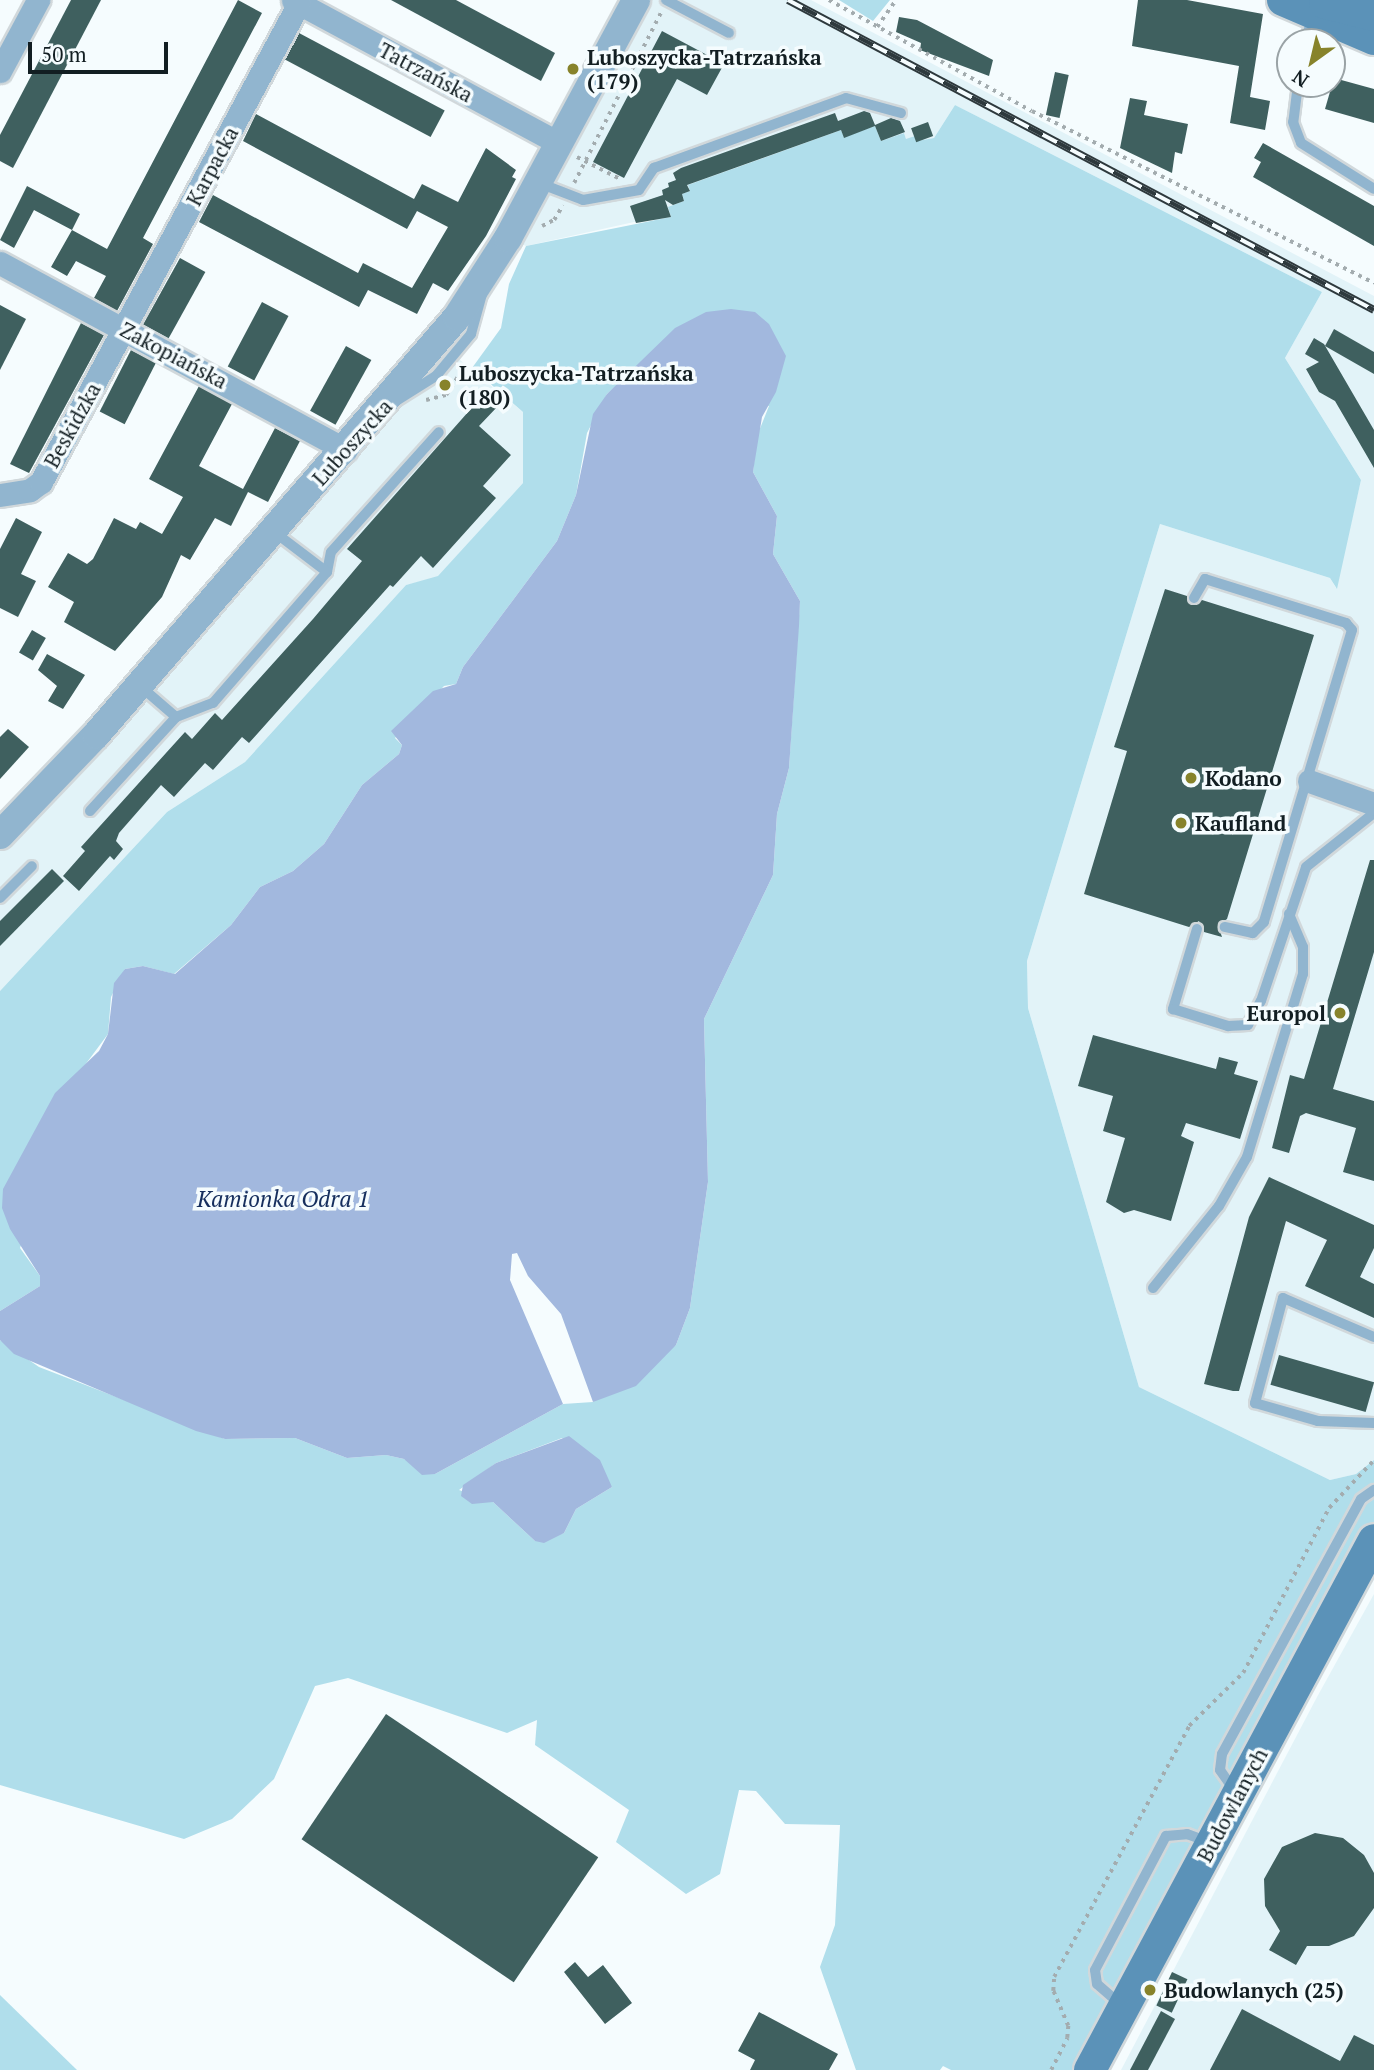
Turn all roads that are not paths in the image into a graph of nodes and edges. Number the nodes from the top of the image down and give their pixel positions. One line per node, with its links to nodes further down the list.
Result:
1 (38, 0): 10 (street)
2 (636, 0): 13 (street, Luboszycka)
3 (666, 0): 8 (lane)
4 (1283, 0): 7 (main road)
5 (296, 2): 13 (street, Tatrzańska); 17 (street, Karpacka)
6 (1374, 15): 7 (main road)
7 (1310, 19): 9 (main road)
8 (729, 33)
9 (1374, 39)
10 (0, 71)
11 (1296, 98): 15 (lane)
12 (901, 113): 14 (lane)
13 (564, 148): 14 (street, Luboszycka)
14 (538, 182): 19 (street, Luboszycka)
15 (1374, 189)
16 (0, 263): 17 (street, Zakopiańska)
17 (124, 329): 19 (street, Zakopiańska); 20 (street, Beskidzka)
18 (439, 432): 22 (lane)
19 (346, 450): 21 (street, Luboszycka)
20 (0, 495)
21 (273, 530): 22 (lane); 24 (street, Luboszycka)
22 (327, 572): 25 (lane)
23 (1194, 598): 26 (lane)
24 (139, 685): 25 (lane); 30 (street, Luboszycka)
25 (176, 717): 28 (lane)
26 (1309, 781): 27 (street); 34 (lane)
27 (1374, 804)
28 (90, 811)
29 (1374, 813): 33 (lane)
30 (0, 835)
31 (32, 866): 32 (lane)
32 (0, 898)
33 (1289, 914): 35 (lane); 36 (lane)
34 (1225, 927)
35 (1197, 929)
36 (1153, 1288)
37 (1374, 1337): 38 (lane)
38 (1374, 1423)
39 (1374, 1490): 41 (lane)
40 (1374, 1540): 41 (main road, Budowlanych)
41 (1237, 1795): 42 (main road, Budowlanych)
42 (1211, 1843): 43 (main road, Budowlanych); 43 (lane)
43 (1123, 2007): 44 (main road, Budowlanych)
44 (1090, 2070)

